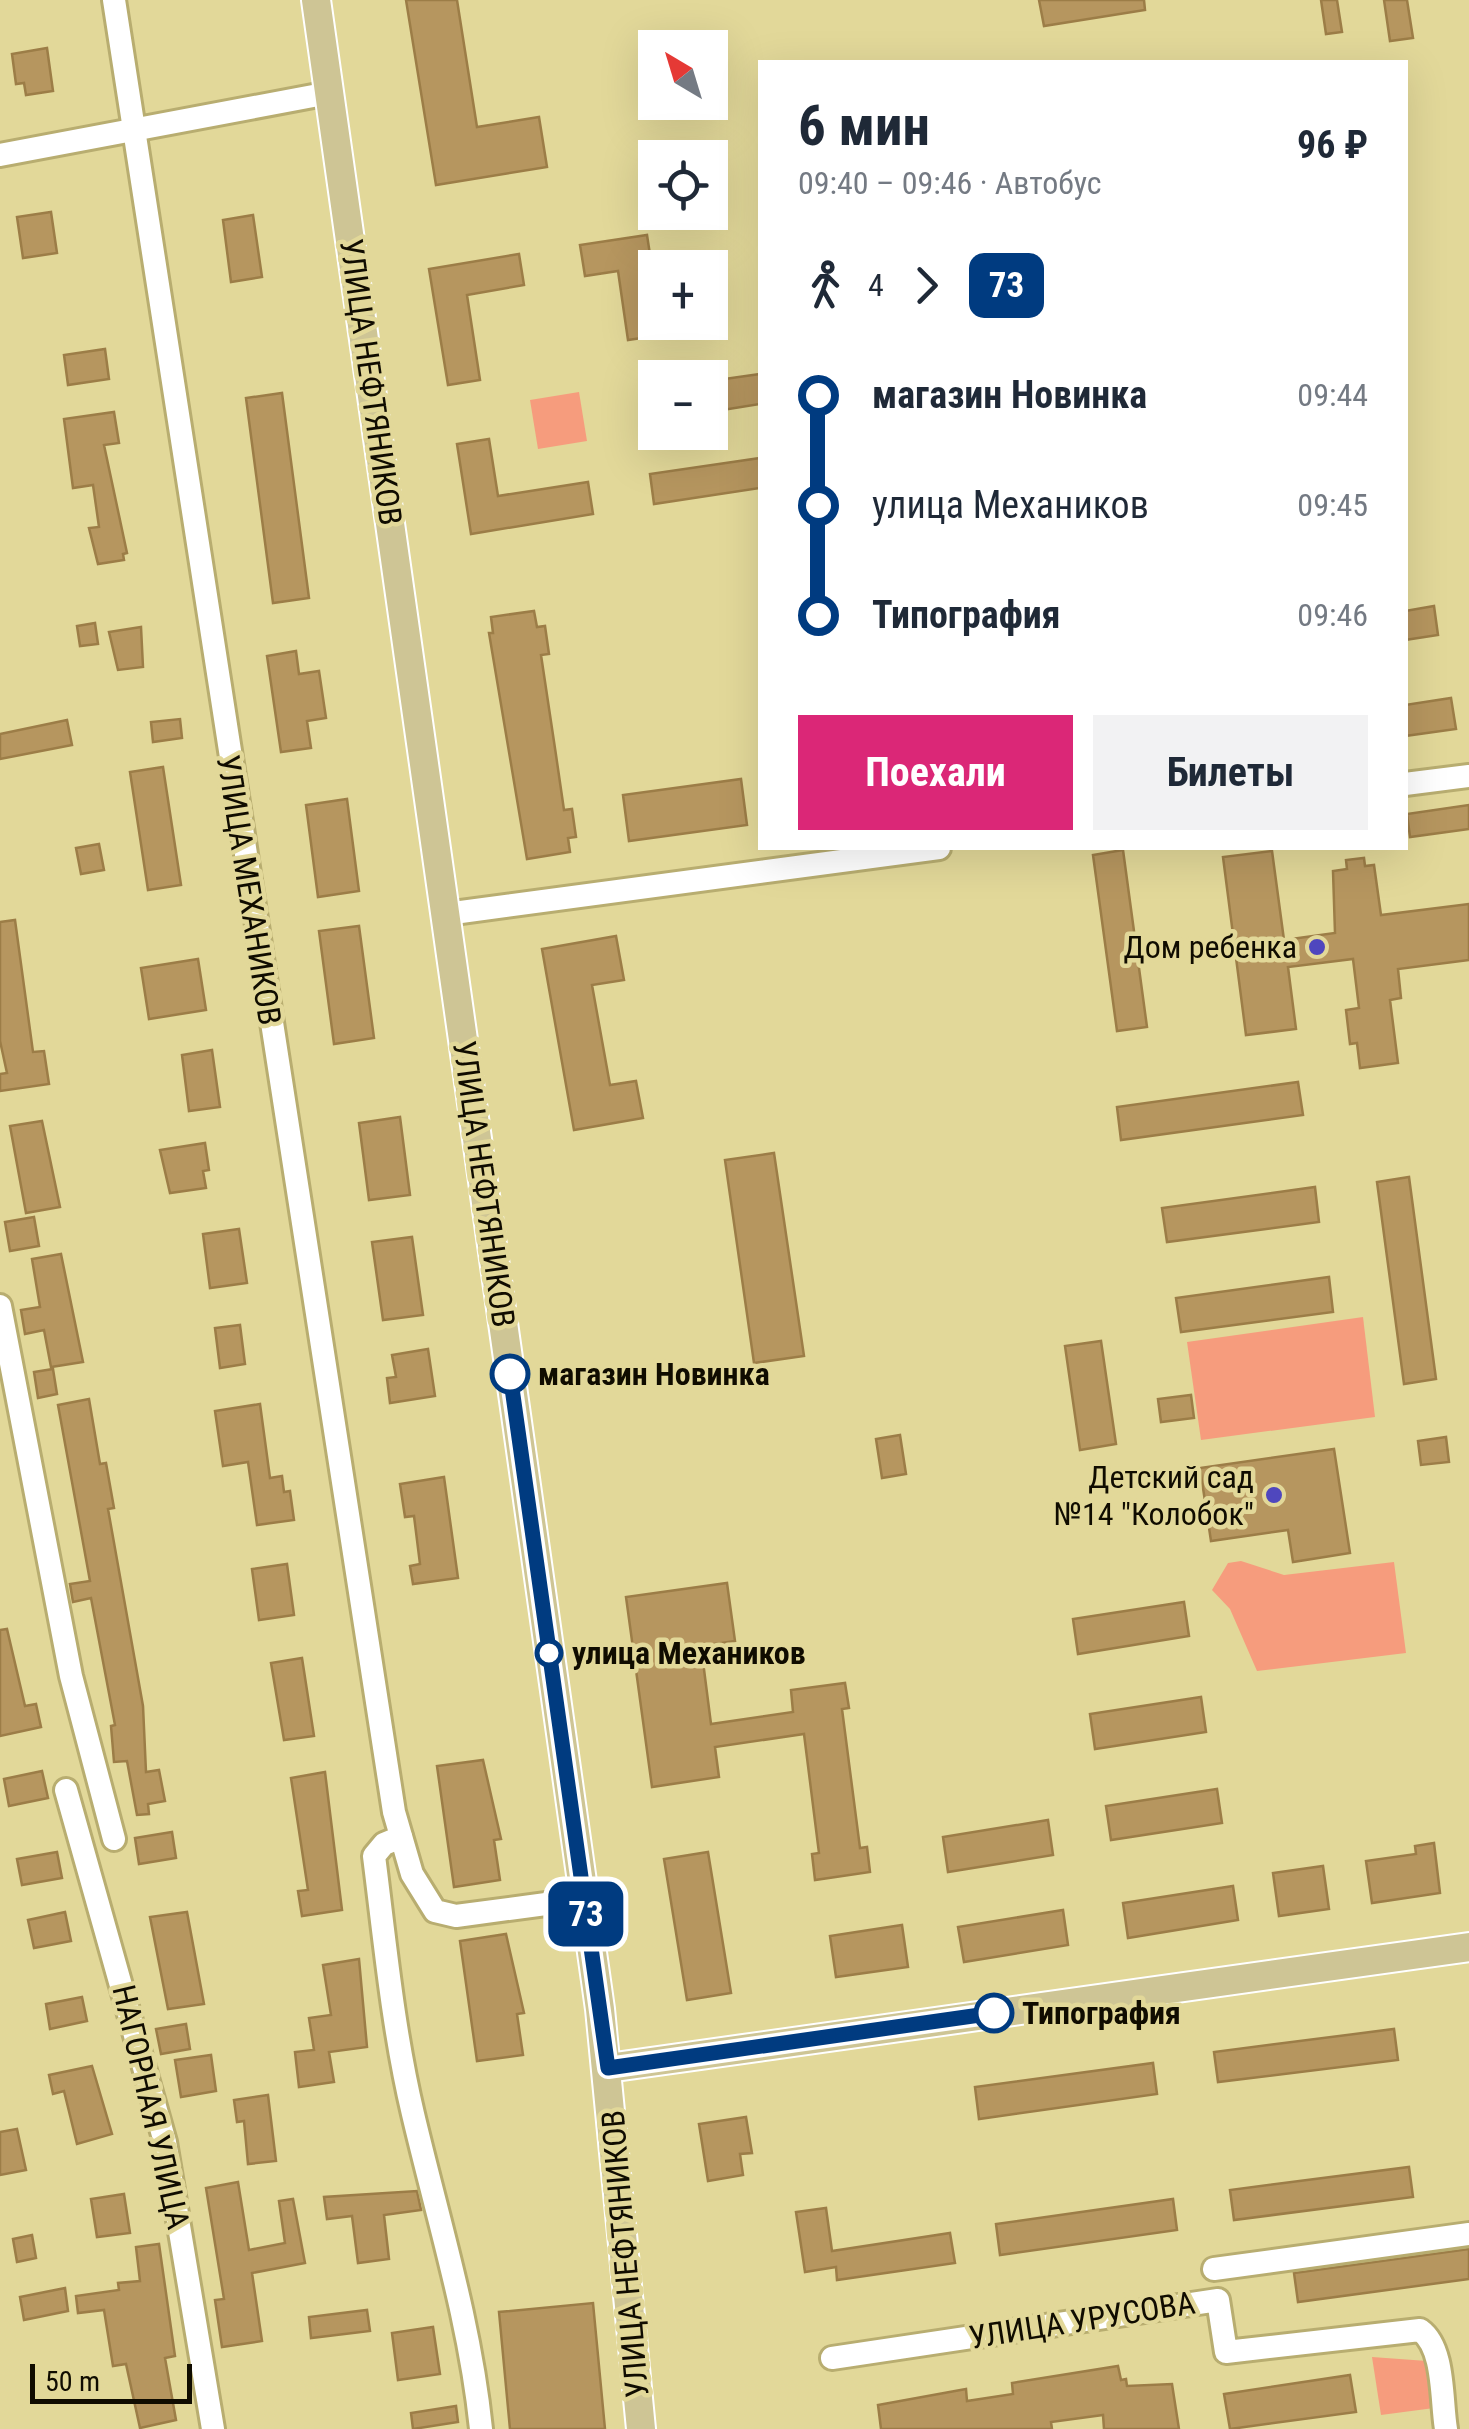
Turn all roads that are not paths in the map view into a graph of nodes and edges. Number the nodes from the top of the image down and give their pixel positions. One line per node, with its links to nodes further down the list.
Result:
1 (114, 0): 4 (street, УЛИЦА МЕХАНИКОВ)
2 (316, 0): 3 (main road, УЛИЦА НЕФТЯНИКОВ)
3 (329, 93): 4 (street); 9 (main road, УЛИЦА НЕФТЯНИКОВ)
4 (134, 127): 5 (street); 12 (street, УЛИЦА МЕХАНИКОВ)
5 (0, 154)
6 (1469, 776): 7 (street)
7 (1408, 784)
8 (924, 850): 9 (street)
9 (446, 914): 14 (main road, УЛИЦА НЕФТЯНИКОВ)
10 (0, 1306): 13 (street)
11 (66, 1790): 20 (street, НАГОРНАЯ УЛИЦА)
12 (401, 1837): 14 (street, УЛИЦА МЕХАНИКОВ); 21 (street)
13 (114, 1839)
14 (584, 1899): 16 (main road, УЛИЦА НЕФТЯНИКОВ)
15 (1469, 1947): 16 (main road)
16 (608, 2068): 22 (main road, УЛИЦА НЕФТЯНИКОВ)
17 (1469, 2234): 18 (street)
18 (1214, 2269)
19 (832, 2358): 23 (street, УЛИЦА УРУСОВА)
20 (212, 2429)
21 (481, 2429)
22 (641, 2429)
23 (1446, 2429)

